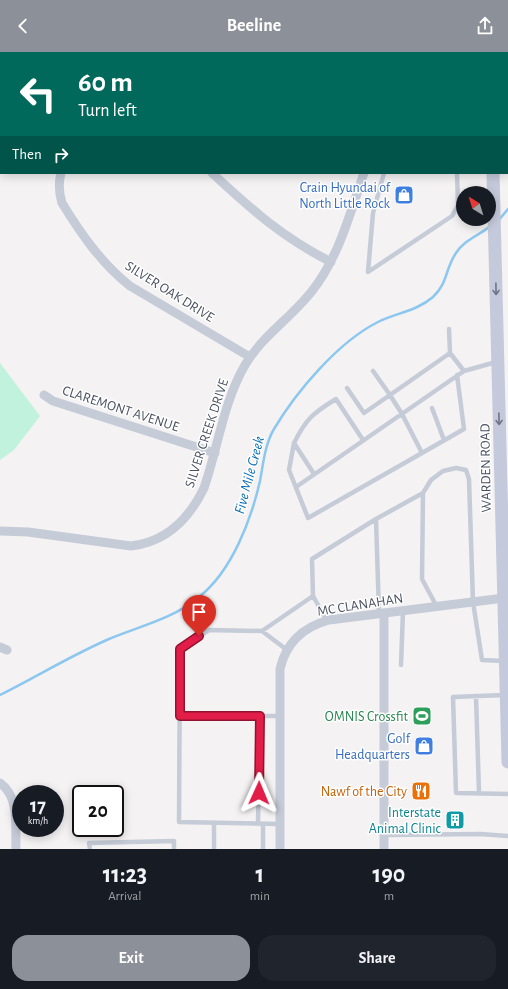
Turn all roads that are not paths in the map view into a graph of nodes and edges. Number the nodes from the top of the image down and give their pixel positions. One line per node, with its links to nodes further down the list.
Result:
1 (61, 174): 10 (street, SILVER OAK DRIVE)
2 (213, 174): 7 (street)
3 (364, 174): 7 (street, SILVER CREEK DRIVE)
4 (384, 174): 5 (lane)
5 (457, 174)
6 (494, 174): 11 (main road, WARDEN ROAD, one-way to 11)
7 (331, 262): 10 (street, SILVER CREEK DRIVE)
8 (449, 329): 9 (lane)
9 (450, 353): 13 (lane); 17 (lane)
10 (250, 357): 23 (street, SILVER CREEK DRIVE)
11 (498, 362): 13 (lane); 29 (main road, WARDEN ROAD, one-way to 29)
12 (373, 371): 17 (lane)
13 (464, 371): 14 (lane)
14 (457, 375): 19 (lane); 21 (lane)
15 (347, 388): 17 (lane)
16 (44, 395): 23 (street, CLAREMONT AVENUE)
17 (390, 395): 19 (lane)
18 (432, 408): 21 (lane)
19 (402, 414): 20 (lane); 24 (lane)
20 (363, 440): 22 (lane); 25 (lane)
21 (444, 440): 24 (lane)
22 (294, 443): 25 (lane); 26 (lane)
23 (215, 453): 30 (street, SILVER CREEK DRIVE)
24 (422, 453): 26 (lane)
25 (314, 474): 26 (lane)
26 (296, 487)
27 (423, 493): 28 (lane); 34 (lane); 35 (lane)
28 (376, 520): 32 (lane); 37 (lane)
29 (502, 520): 31 (main road); 33 (main road, WARDEN ROAD)
30 (0, 531)
31 (508, 544)
32 (313, 596): 38 (lane); 39 (lane)
33 (504, 598): 34 (street, MC CLANAHAN); 42 (main road, WARDEN ROAD)
34 (473, 602): 35 (street, MC CLANAHAN); 42 (lane)
35 (437, 607): 36 (street, MC CLANAHAN)
36 (403, 611): 37 (street, MC CLANAHAN); 41 (lane)
37 (381, 614): 38 (street, MC CLANAHAN); 55 (street)
38 (327, 621): 40 (street, MC CLANAHAN)
39 (262, 631): 40 (lane); 45 (lane)
40 (287, 650): 47 (street, MC CLANAHAN)
41 (401, 665)
42 (507, 668): 43 (main road, WARDEN ROAD)
43 (507, 695): 44 (lane); 48 (main road, WARDEN ROAD)
44 (476, 696): 50 (lane); 50 (lane)
45 (180, 716): 46 (lane); 52 (lane)
46 (260, 716): 47 (lane); 53 (lane)
47 (279, 716): 54 (street, MC CLANAHAN)
48 (508, 762)
49 (3, 786): 57 (street)
50 (479, 793): 51 (lane)
51 (508, 794)
52 (214, 824): 53 (lane); 60 (lane)
53 (261, 824): 54 (lane); 61 (lane)
54 (280, 824): 62 (street, MC CLANAHAN)
55 (384, 835): 56 (lane); 63 (street)
56 (508, 836)
57 (16, 849)
58 (90, 849): 59 (lane)
59 (174, 849)
60 (214, 849)
61 (263, 849)
62 (280, 849)
63 (384, 849)

